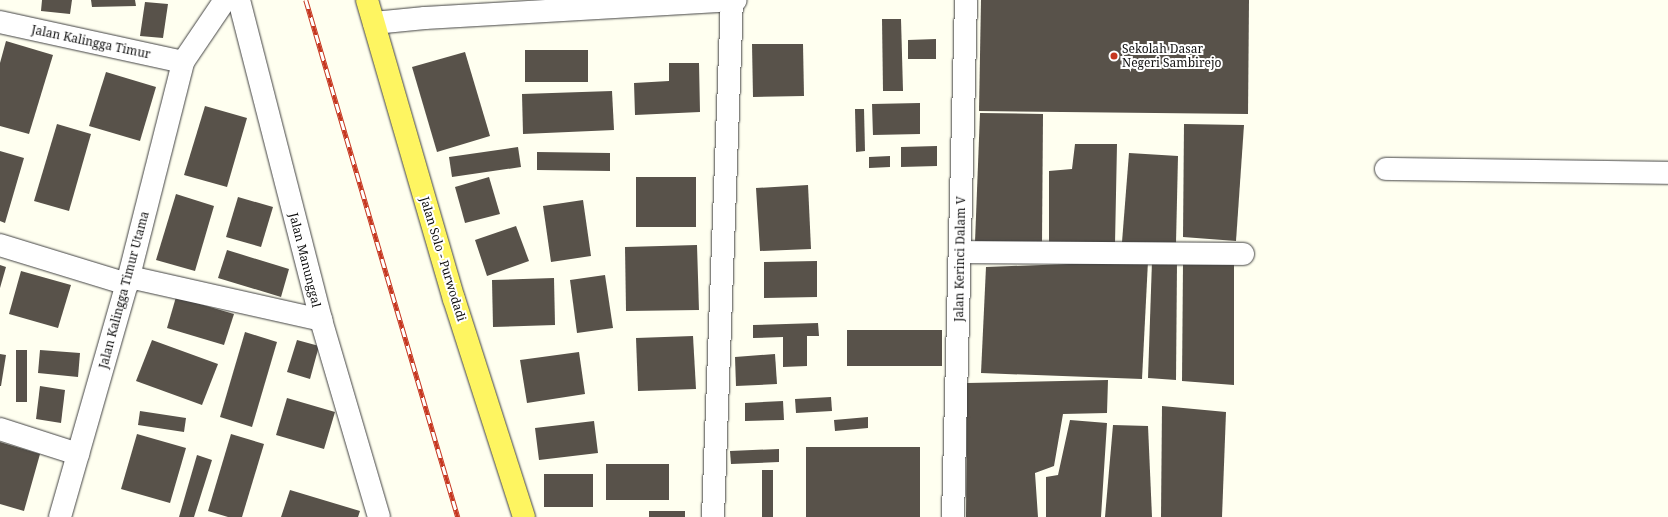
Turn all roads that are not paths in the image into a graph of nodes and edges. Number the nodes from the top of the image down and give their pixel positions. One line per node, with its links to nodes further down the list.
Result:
1 (225, 0): 9 (street, Jalan Kalingga Timur Utama)
2 (239, 0): 16 (street, Jalan Manunggal)
3 (367, 0): 8 (main road, Jalan Solo - Purwodadi)
4 (732, 0): 5 (street); 8 (street); 22 (street)
5 (735, 0)
6 (966, 0): 13 (street, Jalan Kerinci Dalam V)
7 (0, 22): 9 (street, Jalan Kalingga Timur)
8 (374, 23): 21 (main road, Jalan Solo - Purwodadi)
9 (183, 62): 15 (street, Jalan Kalingga Timur Utama)
10 (1386, 169): 11 (street)
11 (1668, 173)
12 (0, 245): 15 (street)
13 (961, 252): 14 (street); 23 (street, Jalan Kerinci Dalam V)
14 (1243, 254)
15 (128, 280): 16 (street); 18 (street, Jalan Kalingga Timur Utama)
16 (321, 320): 20 (street, Jalan Manunggal)
17 (0, 429): 18 (street)
18 (78, 454): 19 (street, Jalan Kalingga Timur Utama)
19 (60, 517)
20 (379, 517)
21 (524, 517)
22 (713, 517)
23 (953, 517)

